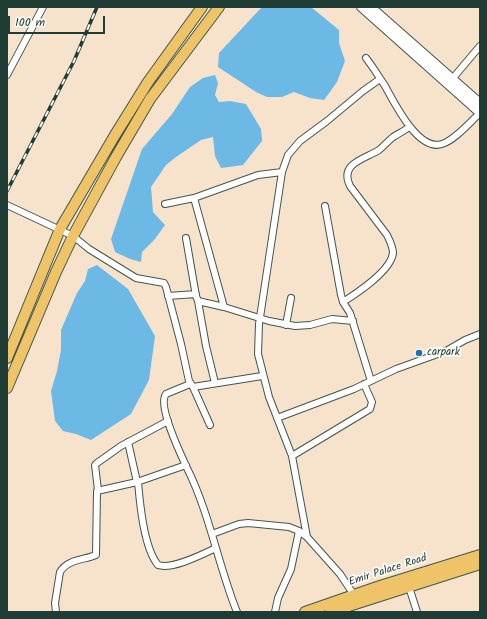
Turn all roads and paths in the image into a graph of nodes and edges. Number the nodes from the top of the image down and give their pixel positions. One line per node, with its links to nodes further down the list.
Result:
1 (44, 7): 8 (street)
2 (202, 7): 11 (main road)
3 (219, 7): 13 (main road)
4 (361, 7): 14 (street)
5 (372, 7): 9 (street)
6 (480, 46): 9 (street)
7 (366, 58): 10 (street)
8 (7, 75)
9 (453, 78): 12 (street)
10 (380, 79): 15 (street); 16 (street)
11 (138, 98): 13 (main road); 21 (main road)
12 (479, 101)
13 (148, 103): 22 (main road)
14 (480, 113): 15 (street)
15 (409, 127): 28 (street)
16 (282, 172): 17 (street); 30 (street)
17 (194, 198): 18 (street); 29 (street)
18 (165, 204)
19 (7, 205): 21 (street)
20 (325, 206): 28 (street)
21 (60, 229): 22 (street); 34 (main road)
22 (73, 236): 25 (street); 40 (main road)
23 (186, 238): 24 (street)
24 (196, 294): 25 (street); 27 (street)
25 (168, 296): 39 (street)
26 (291, 298): 32 (street)
27 (198, 301): 29 (street); 37 (street)
28 (343, 302): 31 (street)
29 (224, 307): 30 (street)
30 (261, 318): 32 (street); 35 (street)
31 (353, 321): 32 (street); 36 (street)
32 (286, 325)
33 (480, 334): 36 (street)
34 (7, 358)
35 (262, 376): 37 (street); 41 (street)
36 (371, 381): 38 (street)
37 (215, 383): 39 (street)
38 (364, 384): 41 (street); 45 (street)
39 (192, 385): 42 (street); 43 (street)
40 (7, 388)
41 (277, 418): 45 (street)
42 (168, 421): 44 (street); 46 (street)
43 (210, 425)
44 (128, 442): 47 (street); 48 (street)
45 (292, 456): 51 (street)
46 (186, 465): 47 (street); 50 (street)
47 (137, 482): 48 (street); 52 (street)
48 (98, 490): 57 (street)
49 (299, 531): 50 (street); 51 (street); 59 (street)
50 (212, 534): 52 (street)
51 (307, 537): 56 (street)
52 (216, 548): 58 (street)
53 (480, 555): 56 (main road, Emir Palace Road)
54 (480, 564): 55 (main road, Emir Palace Road)
55 (409, 586): 61 (main road, Emir Palace Road); 62 (street)
56 (354, 595): 60 (main road, Emir Palace Road)
57 (56, 612)
58 (238, 612)
59 (275, 612)
60 (305, 612)
61 (330, 612)
62 (416, 612)

